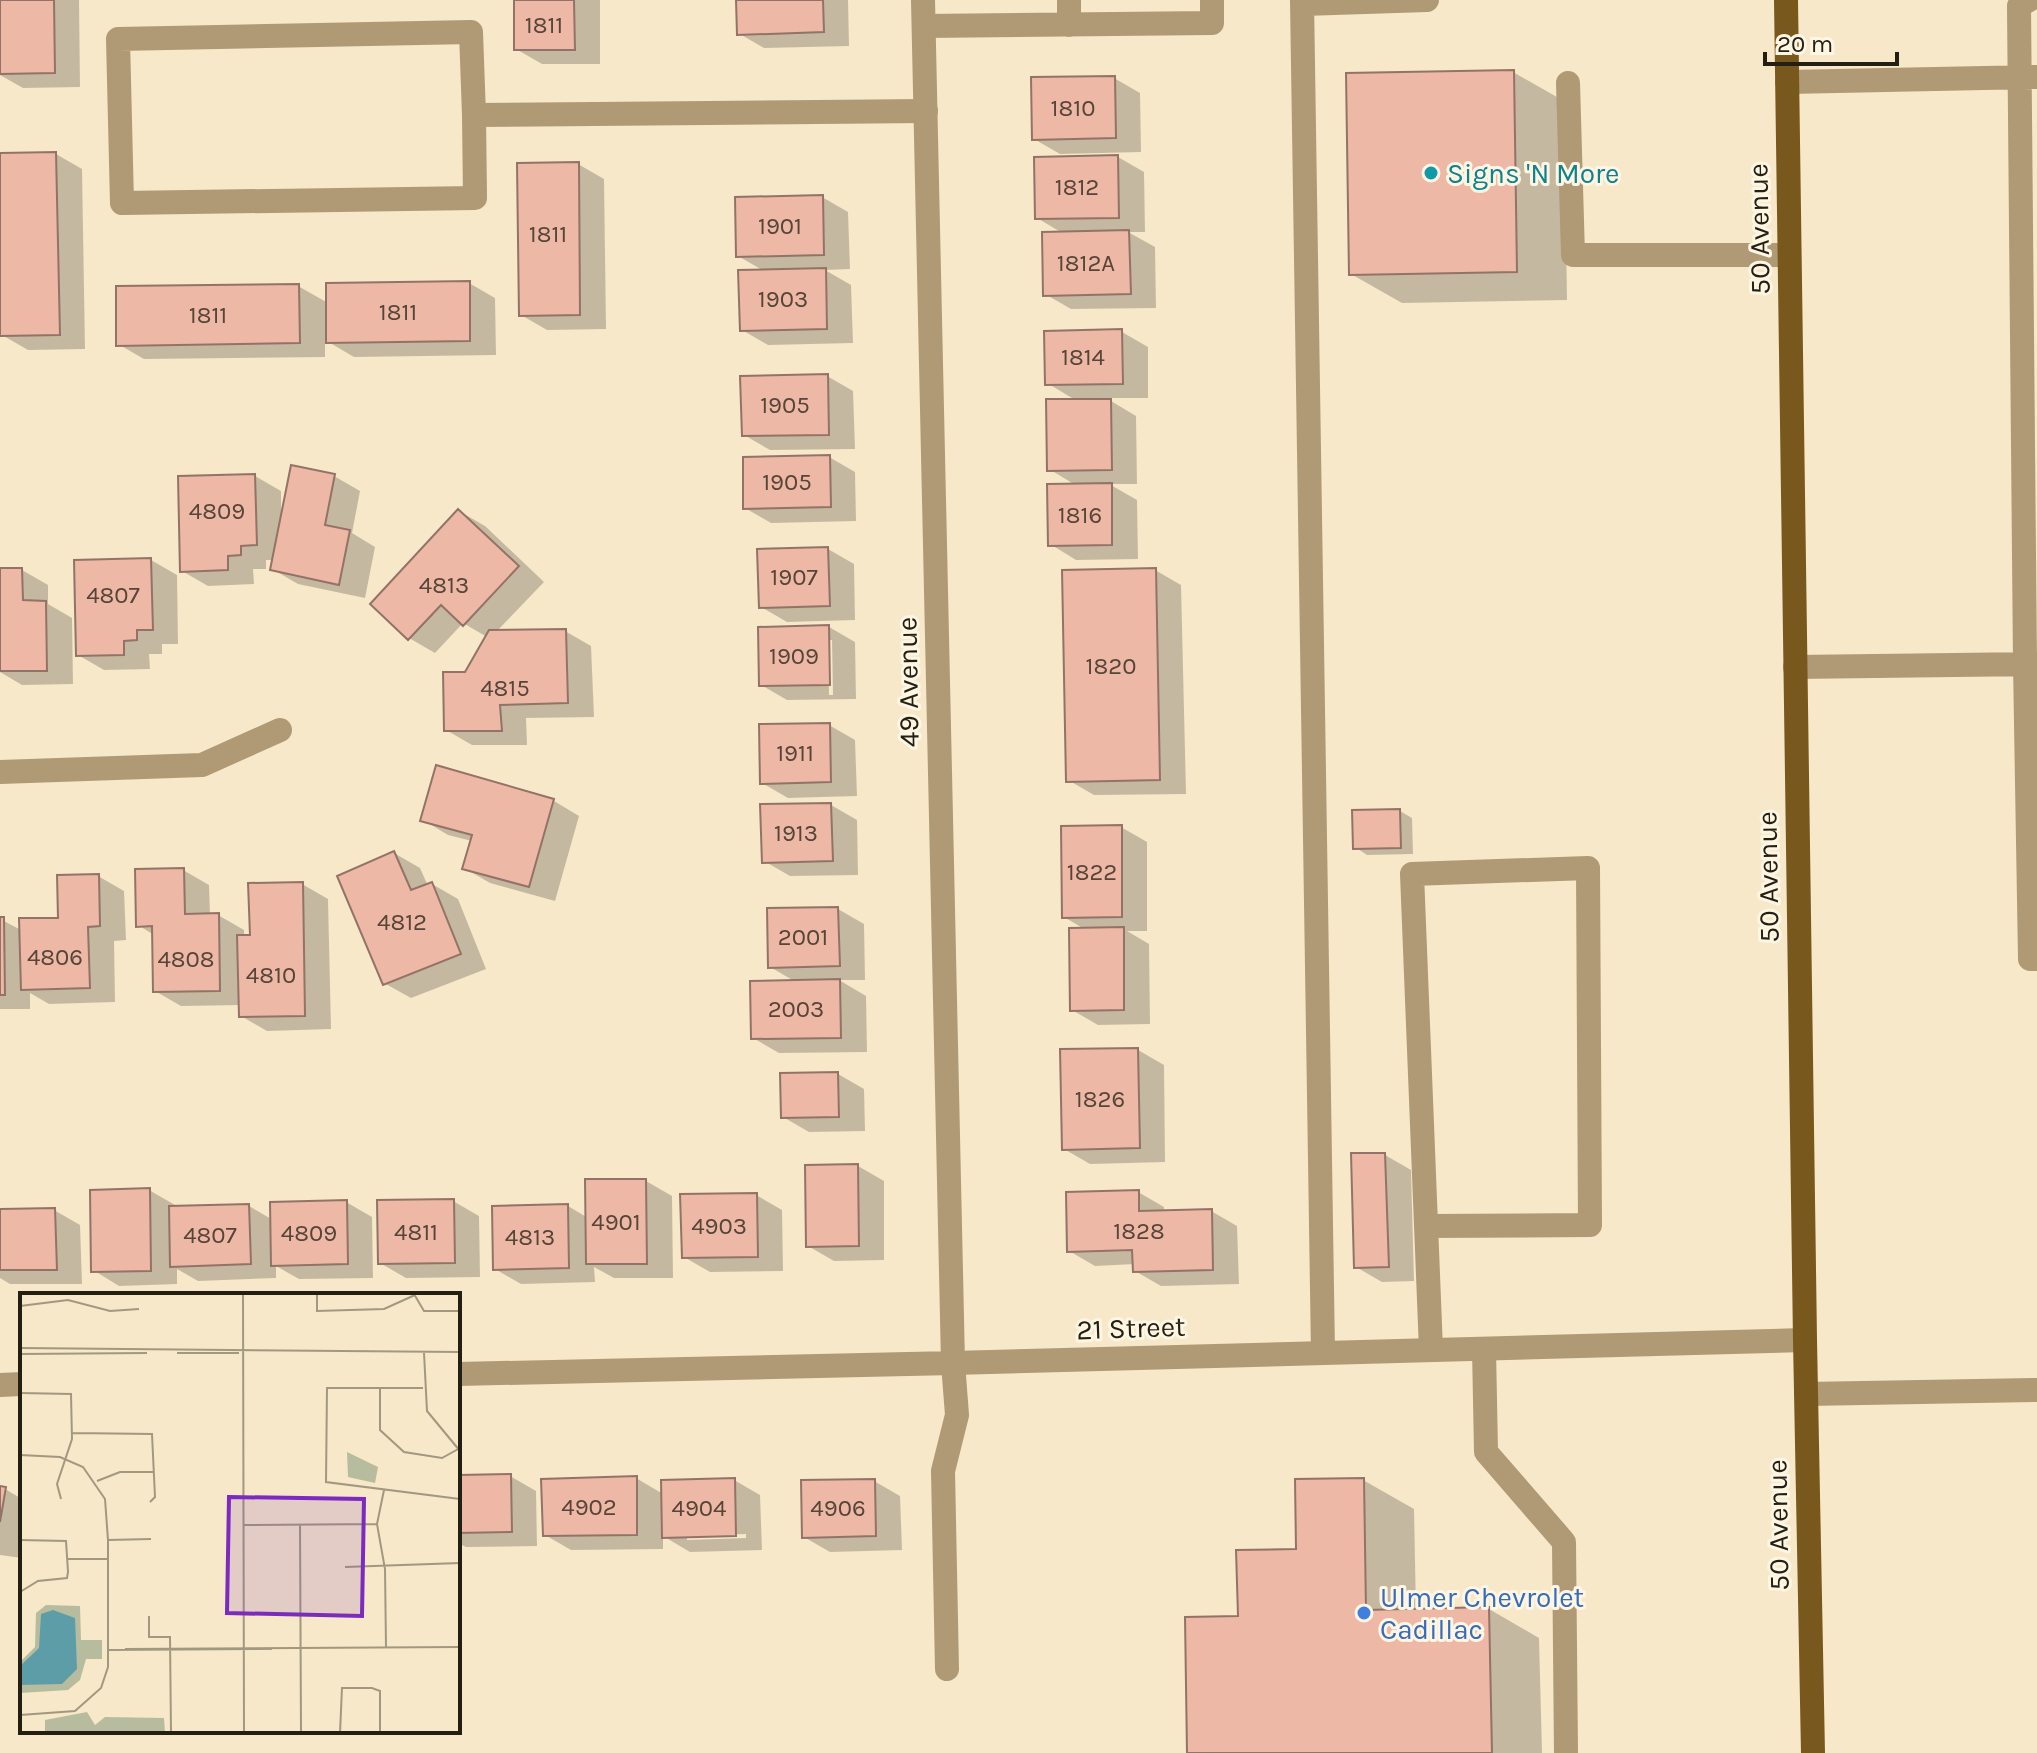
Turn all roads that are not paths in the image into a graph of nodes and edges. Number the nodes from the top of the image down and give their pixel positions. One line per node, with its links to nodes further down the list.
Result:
1 (923, 0): 10 (street, 49 Avenue)
2 (1069, 0): 9 (street)
3 (1212, 0): 9 (street)
4 (1395, 0): 5 (street); 8 (street)
5 (1427, 0)
6 (1786, 0): 12 (main road, 50 Avenue)
7 (2029, 0): 11 (street)
8 (1302, 2): 28 (street)
9 (1069, 25): 10 (street)
10 (924, 26): 14 (street, 49 Avenue)
11 (2028, 78): 12 (street); 17 (street)
12 (1787, 82): 16 (main road, 50 Avenue)
13 (1568, 83): 16 (street)
14 (926, 111): 15 (street); 29 (street, 49 Avenue)
15 (474, 115): 15 (street)
16 (1789, 255): 20 (main road, 50 Avenue)
17 (2030, 397): 18 (street)
18 (2030, 533): 19 (street)
19 (2031, 664): 20 (street); 23 (street)
20 (1795, 667): 25 (main road, 50 Avenue)
21 (280, 730): 22 (street)
22 (0, 772)
23 (2037, 959)
24 (1426, 1226): 24 (street); 27 (street)
25 (1805, 1340): 26 (street, 21 Street); 34 (main road, 50 Avenue)
26 (1484, 1349): 27 (street, 21 Street); 36 (street)
27 (1431, 1350): 28 (street, 21 Street)
28 (1323, 1353): 29 (street, 21 Street)
29 (953, 1363): 30 (street, 21 Street); 35 (street, 49 Avenue)
30 (460, 1374)
31 (20, 1384): 32 (street)
32 (0, 1385)
33 (2037, 1390): 34 (street)
34 (1806, 1394): 37 (main road, 50 Avenue)
35 (947, 1669)
36 (1566, 1753)
37 (1813, 1753)

